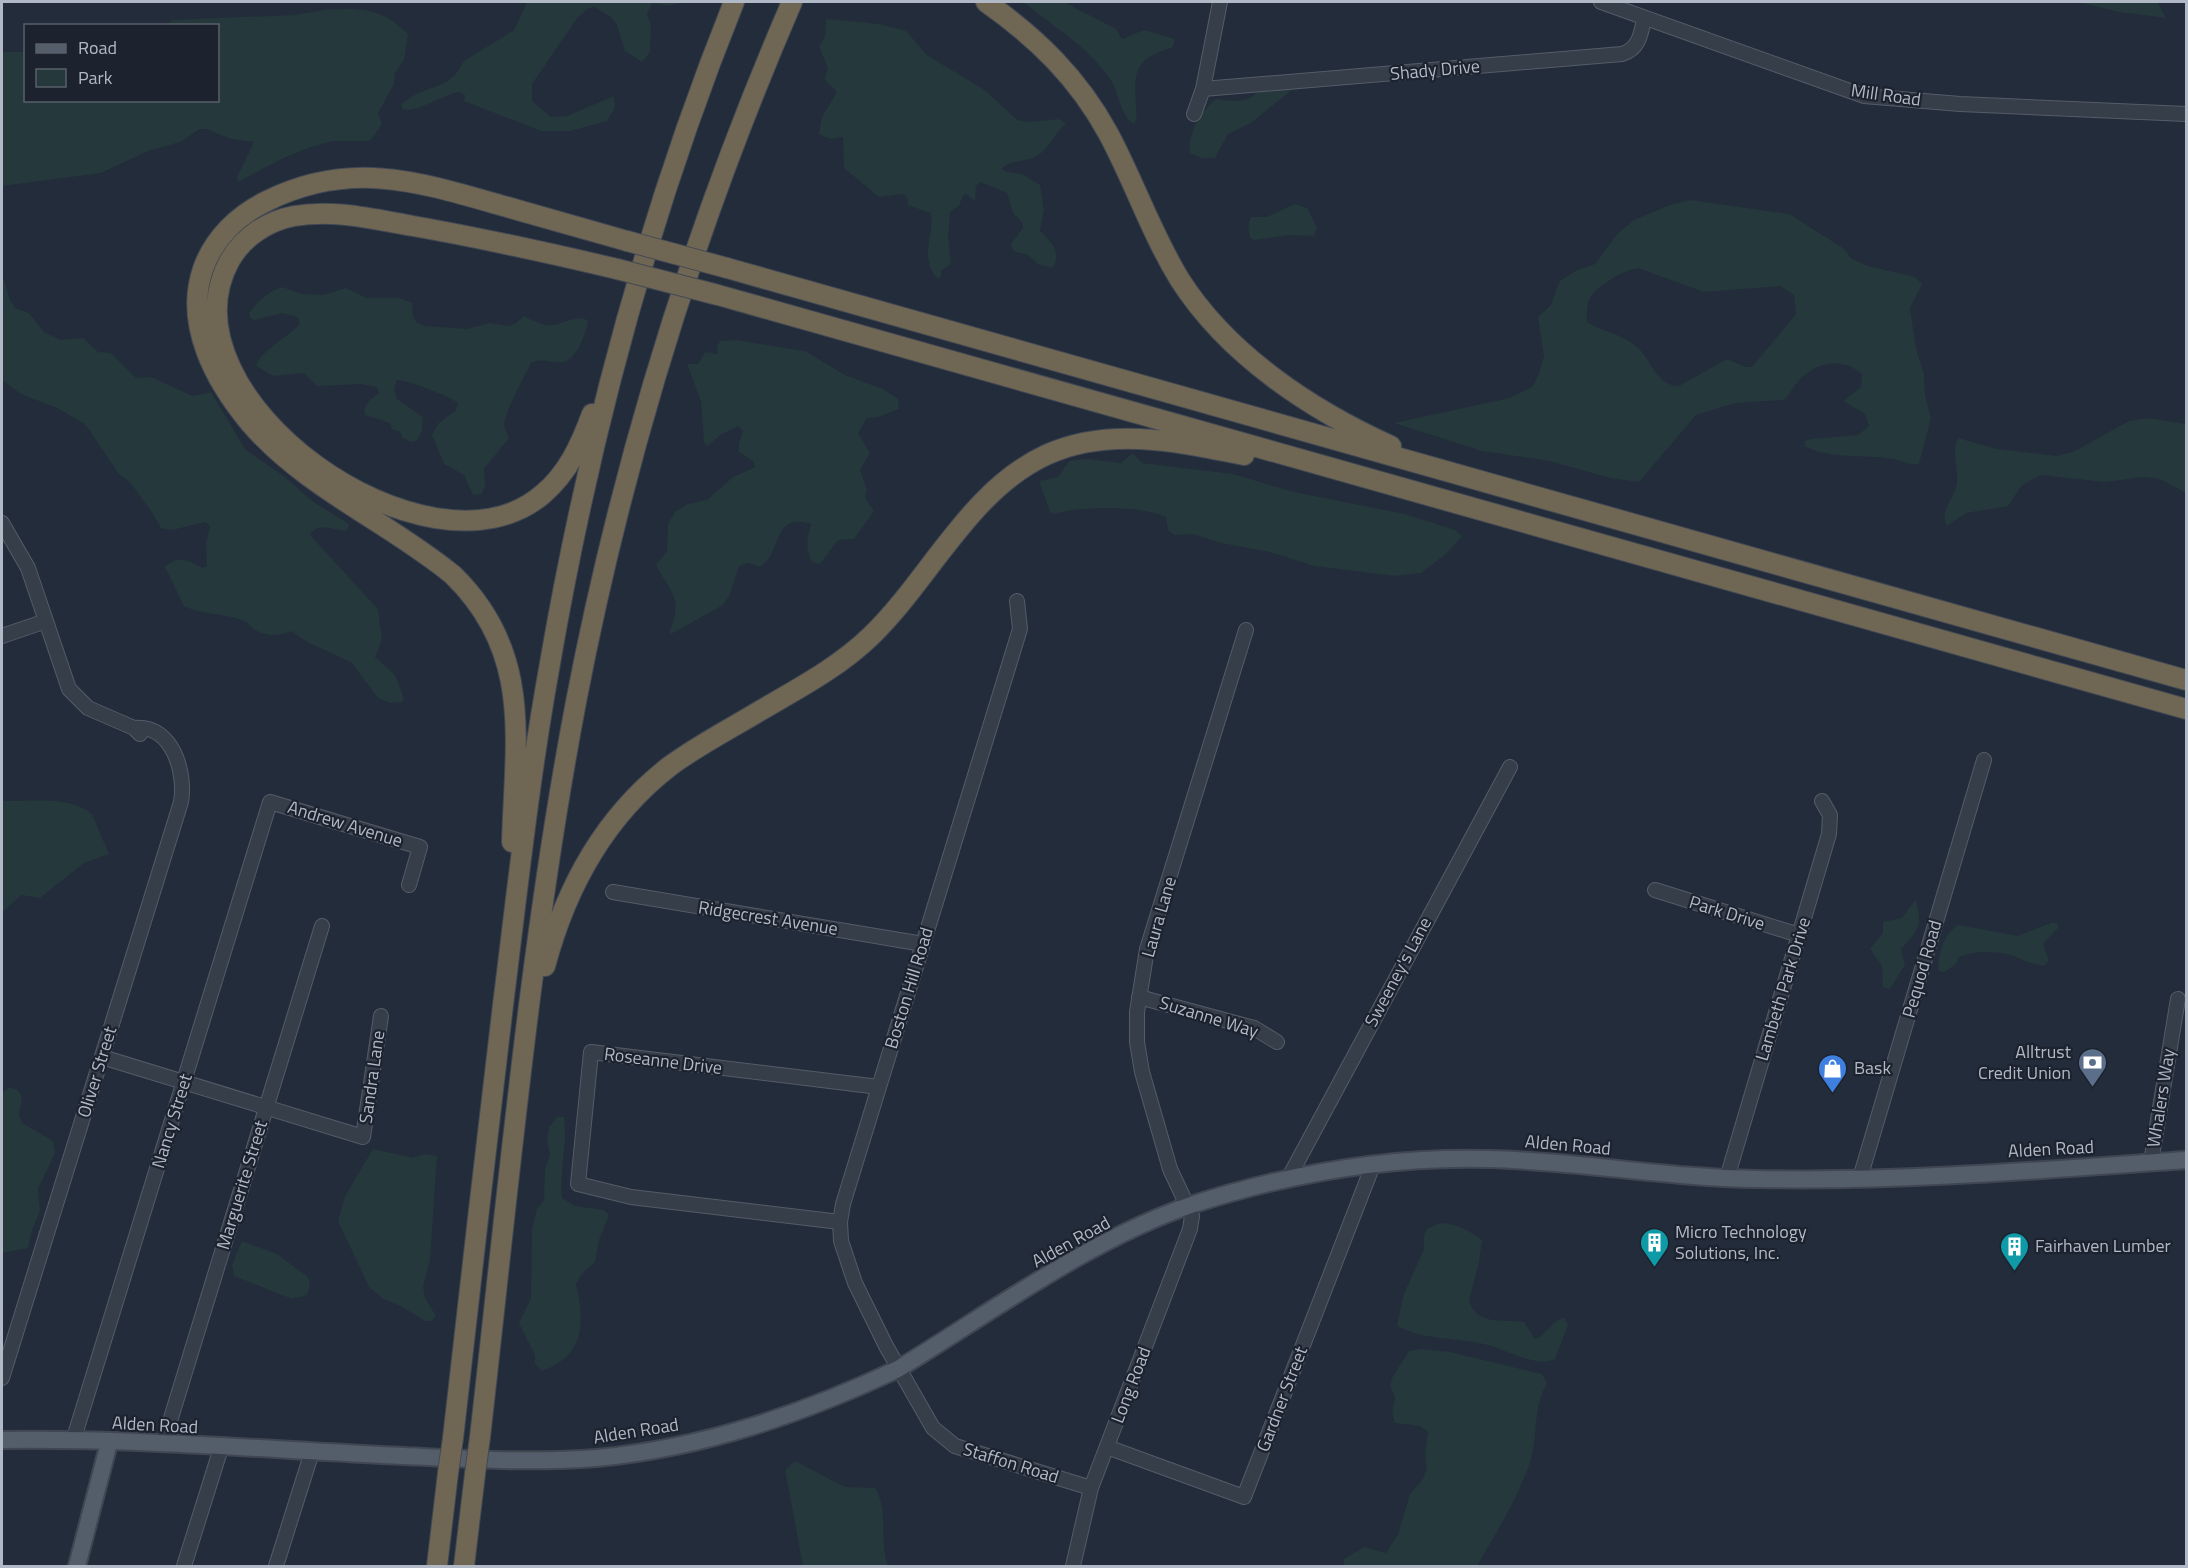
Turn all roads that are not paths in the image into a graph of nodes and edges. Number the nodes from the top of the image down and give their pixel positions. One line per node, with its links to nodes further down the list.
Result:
1 (734, 2): 10 (highway)
2 (792, 2): 34 (highway)
3 (986, 2): 11 (highway)
4 (1220, 2): 7 (street)
5 (1602, 2): 6 (street, Mill Road)
6 (1644, 19): 7 (street, Shady Drive); 9 (street, Mill Road)
7 (1203, 89): 8 (street)
8 (1194, 114)
9 (2187, 114)
10 (632, 302): 12 (highway, bridge); 29 (highway)
11 (1451, 473): 18 (highway); 29 (highway, bridge)
12 (1354, 474): 19 (highway); 34 (highway)
13 (2, 523): 15 (street, Oliver Street)
14 (1017, 601): 30 (street, Boston Hill Road)
15 (46, 621): 17 (street); 36 (street, Oliver Street)
16 (1246, 630): 31 (street, Laura Lane)
17 (2, 636)
18 (2187, 680)
19 (2187, 709)
20 (1984, 760): 44 (street, Pequod Road)
21 (1510, 766): 45 (street, Sweeney's Lane)
22 (1822, 801): 28 (street, Lambeth Park Drive)
23 (270, 802): 24 (street, Andrew Avenue); 37 (street, Nancy Street)
24 (409, 885)
25 (1655, 890): 28 (street, Park Drive)
26 (614, 892): 30 (street, Ridgecrest Avenue)
27 (322, 926): 39 (street, Marguerite Street)
28 (1799, 935): 43 (street, Lambeth Park Drive)
29 (511, 944): 61 (highway, bridge)
30 (923, 944): 38 (street, Boston Hill Road)
31 (1139, 997): 35 (street, Suzanne Way); 46 (street, Laura Lane)
32 (2178, 999): 41 (street, Whalers Way)
33 (381, 1016): 39 (street, Sandra Lane)
34 (527, 1032): 62 (highway, bridge)
35 (1278, 1042)
36 (102, 1057): 37 (street); 49 (street, Oliver Street)
37 (184, 1082): 39 (street); 51 (street, Nancy Street)
38 (879, 1087): 47 (street, Boston Hill Road); 47 (street, Roseanne Drive)
39 (266, 1107): 53 (street, Marguerite Street)
40 (2187, 1160): 41 (main road, Alden Road)
41 (2151, 1162): 44 (main road, Alden Road)
42 (1372, 1165): 43 (main road, Alden Road); 45 (main road, Alden Road); 54 (street, Gardner Street)
43 (1727, 1178): 44 (main road, Alden Road)
44 (1860, 1178)
45 (1288, 1179): 46 (main road, Alden Road)
46 (1188, 1206): 48 (main road, Alden Road); 54 (street, Long Road)
47 (840, 1222): 48 (street, Boston Hill Road)
48 (898, 1369): 56 (main road, Alden Road); 57 (street, Staffon Road)
49 (2, 1378)
50 (2, 1440): 51 (main road, Alden Road)
51 (73, 1441): 52 (main road, Alden Road)
52 (109, 1443): 53 (main road, Alden Road); 58 (main road)
53 (162, 1444): 55 (main road, Alden Road)
54 (1107, 1447): 57 (street, Long Road)
55 (222, 1448): 56 (main road, Alden Road); 59 (street)
56 (312, 1452): 60 (street)
57 (1091, 1488): 63 (street, Long Road)
58 (77, 1566)
59 (184, 1566)
60 (276, 1566)
61 (437, 1566)
62 (464, 1566)
63 (1073, 1566)

